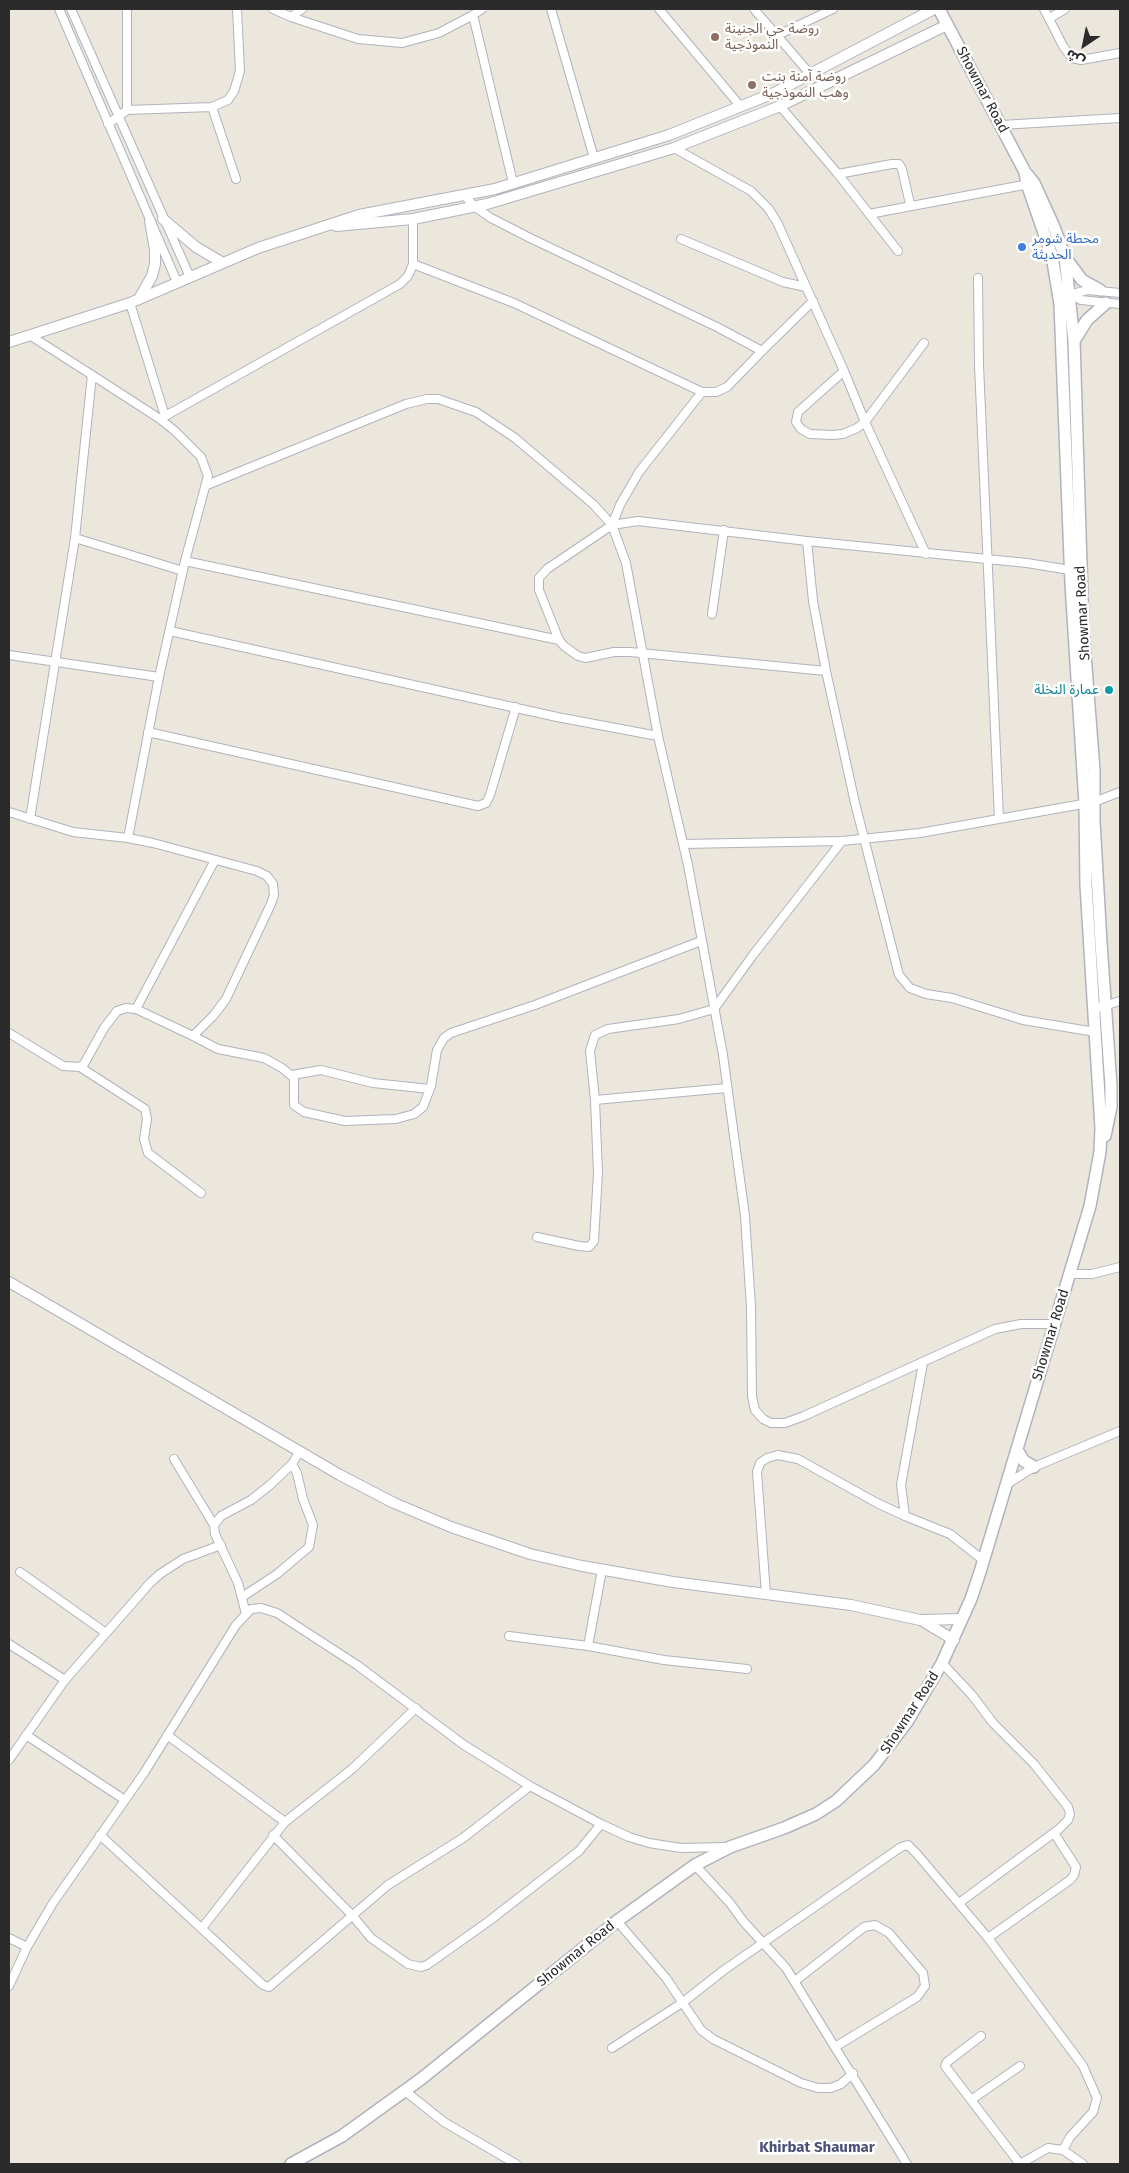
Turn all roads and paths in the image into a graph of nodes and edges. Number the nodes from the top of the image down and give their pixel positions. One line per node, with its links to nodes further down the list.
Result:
1 (59, 9): 29 (street)
2 (71, 9): 27 (street)
3 (127, 9): 26 (street)
4 (237, 9): 25 (street)
5 (273, 9): 17 (street)
6 (302, 9): 17 (street)
7 (482, 9): 16 (street)
8 (551, 9): 32 (street)
9 (659, 9): 24 (street)
10 (754, 9): 20 (street)
11 (833, 9): 20 (street)
12 (934, 9): 22 (street)
13 (939, 9): 19 (main road, Showmar Road)
14 (1044, 9): 18 (street)
15 (1065, 9): 18 (street)
16 (473, 15): 17 (street); 35 (street)
17 (291, 18)
18 (1050, 18): 21 (street)
19 (947, 25): 23 (street); 30 (main road, Showmar Road)
20 (778, 35): 22 (street)
21 (1120, 53)
22 (811, 75): 24 (street)
23 (780, 106): 31 (street); 33 (street)
24 (741, 107): 32 (street)
25 (212, 108): 26 (street); 34 (street)
26 (127, 110): 27 (street)
27 (118, 117): 29 (street); 41 (street)
28 (1120, 118): 30 (street)
29 (108, 124): 43 (street)
30 (1001, 125): 36 (main road, Showmar Road)
31 (674, 148): 39 (street); 54 (street)
32 (594, 158): 35 (street)
33 (838, 174): 38 (street); 40 (street)
34 (236, 179)
35 (512, 183): 37 (street)
36 (1030, 183): 38 (street); 47 (main road, Showmar Road); 53 (main road, Showmar Road)
37 (464, 196): 39 (street); 44 (street)
38 (910, 204): 40 (street)
39 (475, 206): 42 (street); 67 (street)
40 (870, 214): 46 (street)
41 (163, 219): 48 (street); 50 (street)
42 (413, 220): 44 (street); 49 (street)
43 (150, 221): 52 (street); 58 (street)
44 (325, 226): 48 (street)
45 (681, 239): 54 (street)
46 (898, 251)
47 (1065, 257): 55 (main road); 57 (main road, Showmar Road)
48 (223, 263): 50 (street)
49 (413, 264): 70 (street); 71 (street)
50 (190, 277): 52 (street)
51 (978, 278): 79 (street)
52 (177, 282): 58 (street)
53 (1057, 283): 57 (street); 61 (main road, Showmar Road)
54 (806, 287): 59 (street)
55 (1100, 290): 56 (street); 57 (street)
56 (1120, 293)
57 (1070, 295): 60 (street); 61 (street); 64 (main road, Showmar Road)
58 (134, 301): 63 (street); 71 (street)
59 (813, 301): 67 (street); 68 (street)
60 (1106, 303): 62 (street); 64 (main road)
61 (1060, 304): 81 (main road, Showmar Road)
62 (1120, 304)
63 (31, 336): 65 (street); 69 (street)
64 (1074, 341): 95 (main road, Showmar Road)
65 (9, 342)
66 (924, 343): 72 (street)
67 (762, 351): 70 (street)
68 (844, 371): 72 (street); 72 (street)
69 (92, 375): 71 (street); 76 (street)
70 (702, 392): 74 (street)
71 (163, 418): 73 (street)
72 (865, 422): 78 (street)
73 (207, 485): 74 (street); 80 (street)
74 (612, 525): 75 (street); 85 (street); 87 (street)
75 (724, 530): 77 (street); 83 (street)
76 (75, 538): 82 (street); 88 (street)
77 (806, 541): 78 (street); 89 (street)
78 (926, 554): 79 (street)
79 (989, 559): 81 (street); 97 (street)
80 (185, 561): 82 (street); 85 (street)
81 (1070, 570): 95 (main road, Showmar Road)
82 (183, 571): 84 (street)
83 (712, 614)
84 (170, 631): 90 (street); 91 (street)
85 (559, 640): 87 (street)
86 (9, 654): 88 (street)
87 (643, 654): 89 (street); 93 (street)
88 (56, 660): 90 (street); 98 (street)
89 (826, 671): 100 (street)
90 (159, 677): 92 (street)
91 (516, 707): 92 (street); 93 (street)
92 (148, 732): 99 (street)
93 (658, 736): 102 (street)
94 (1120, 792): 95 (street)
95 (1089, 803): 97 (street); 106 (main road, Showmar Road)
96 (9, 812): 98 (street)
97 (1000, 818): 100 (street)
98 (30, 819): 99 (street)
99 (128, 838): 103 (street)
100 (864, 839): 101 (street); 109 (street)
101 (842, 841): 102 (street); 108 (street)
102 (683, 844): 104 (street)
103 (215, 860): 107 (street); 111 (street)
104 (701, 942): 108 (street); 115 (street)
105 (1120, 1001): 106 (street)
106 (1100, 1008): 109 (main road, Showmar Road); 117 (main road, Showmar Road)
107 (136, 1009): 111 (street); 112 (street)
108 (714, 1009): 114 (street); 116 (street)
109 (1095, 1032): 117 (main road, Showmar Road)
110 (9, 1033): 112 (street)
111 (193, 1036): 113 (street)
112 (80, 1067): 118 (street)
113 (292, 1075): 115 (street); 115 (street)
114 (727, 1088): 116 (street); 124 (street)
115 (430, 1089)
116 (595, 1100): 119 (street)
117 (1100, 1152): 121 (main road, Showmar Road)
118 (201, 1193)
119 (537, 1237)
120 (1120, 1267): 121 (street)
121 (1069, 1274): 123 (main road, Showmar Road)
122 (9, 1282): 127 (street)
123 (1054, 1324): 124 (street); 126 (main road, Showmar Road)
124 (923, 1363): 132 (street)
125 (1120, 1431): 130 (street)
126 (1017, 1450): 130 (main road); 131 (main road, Showmar Road)
127 (300, 1452): 129 (street); 136 (street)
128 (174, 1460): 133 (street)
129 (292, 1464): 133 (street); 139 (street)
130 (1034, 1467): 131 (street)
131 (1007, 1484): 135 (main road, Showmar Road)
132 (905, 1516): 135 (street); 138 (street)
133 (214, 1525): 134 (street)
134 (221, 1545): 139 (street); 143 (street)
135 (983, 1560): 141 (main road, Showmar Road)
136 (602, 1570): 138 (street); 147 (street)
137 (20, 1572): 143 (street)
138 (766, 1594): 142 (street)
139 (242, 1597): 140 (street)
140 (246, 1614): 151 (street); 153 (street)
141 (962, 1619): 142 (street); 145 (main road, Showmar Road)
142 (920, 1620): 145 (street)
143 (106, 1633): 150 (street)
144 (509, 1636): 147 (street)
145 (954, 1640): 148 (main road, Showmar Road)
146 (9, 1644): 150 (street)
147 (588, 1646): 149 (street)
148 (942, 1662): 159 (street); 162 (main road, Showmar Road)
149 (747, 1668)
150 (65, 1680): 152 (street)
151 (416, 1708): 155 (street); 157 (street)
152 (26, 1735): 154 (street); 156 (street)
153 (167, 1735): 156 (street); 157 (street)
154 (9, 1760)
155 (530, 1786): 158 (street); 165 (street)
156 (125, 1800): 161 (street)
157 (285, 1822): 160 (street)
158 (601, 1824): 162 (street); 165 (street)
159 (1054, 1833): 164 (street); 169 (street)
160 (273, 1835): 165 (street); 167 (street)
161 (100, 1836): 167 (street); 171 (street)
162 (730, 1847): 163 (main road, Showmar Road)
163 (695, 1865): 166 (main road, Showmar Road); 170 (street)
164 (959, 1903): 169 (street); 170 (street)
165 (352, 1915): 167 (street)
166 (617, 1921): 174 (street); 180 (main road, Showmar Road)
167 (202, 1928)
168 (9, 1938): 171 (street)
169 (988, 1938): 182 (street)
170 (764, 1944): 172 (street); 174 (street)
171 (27, 1947): 173 (street)
172 (795, 1981): 176 (street); 176 (street)
173 (9, 1986)
174 (682, 2003): 177 (street); 179 (street)
175 (981, 2036): 181 (street)
176 (835, 2047): 179 (street)
177 (612, 2048)
178 (1020, 2066): 181 (street)
179 (853, 2073): 185 (street)
180 (405, 2091): 183 (main road, Showmar Road); 184 (street)
181 (971, 2100): 182 (street)
182 (1063, 2150): 186 (street)
183 (291, 2164)
184 (516, 2164)
185 (907, 2164)
186 (1083, 2164)

